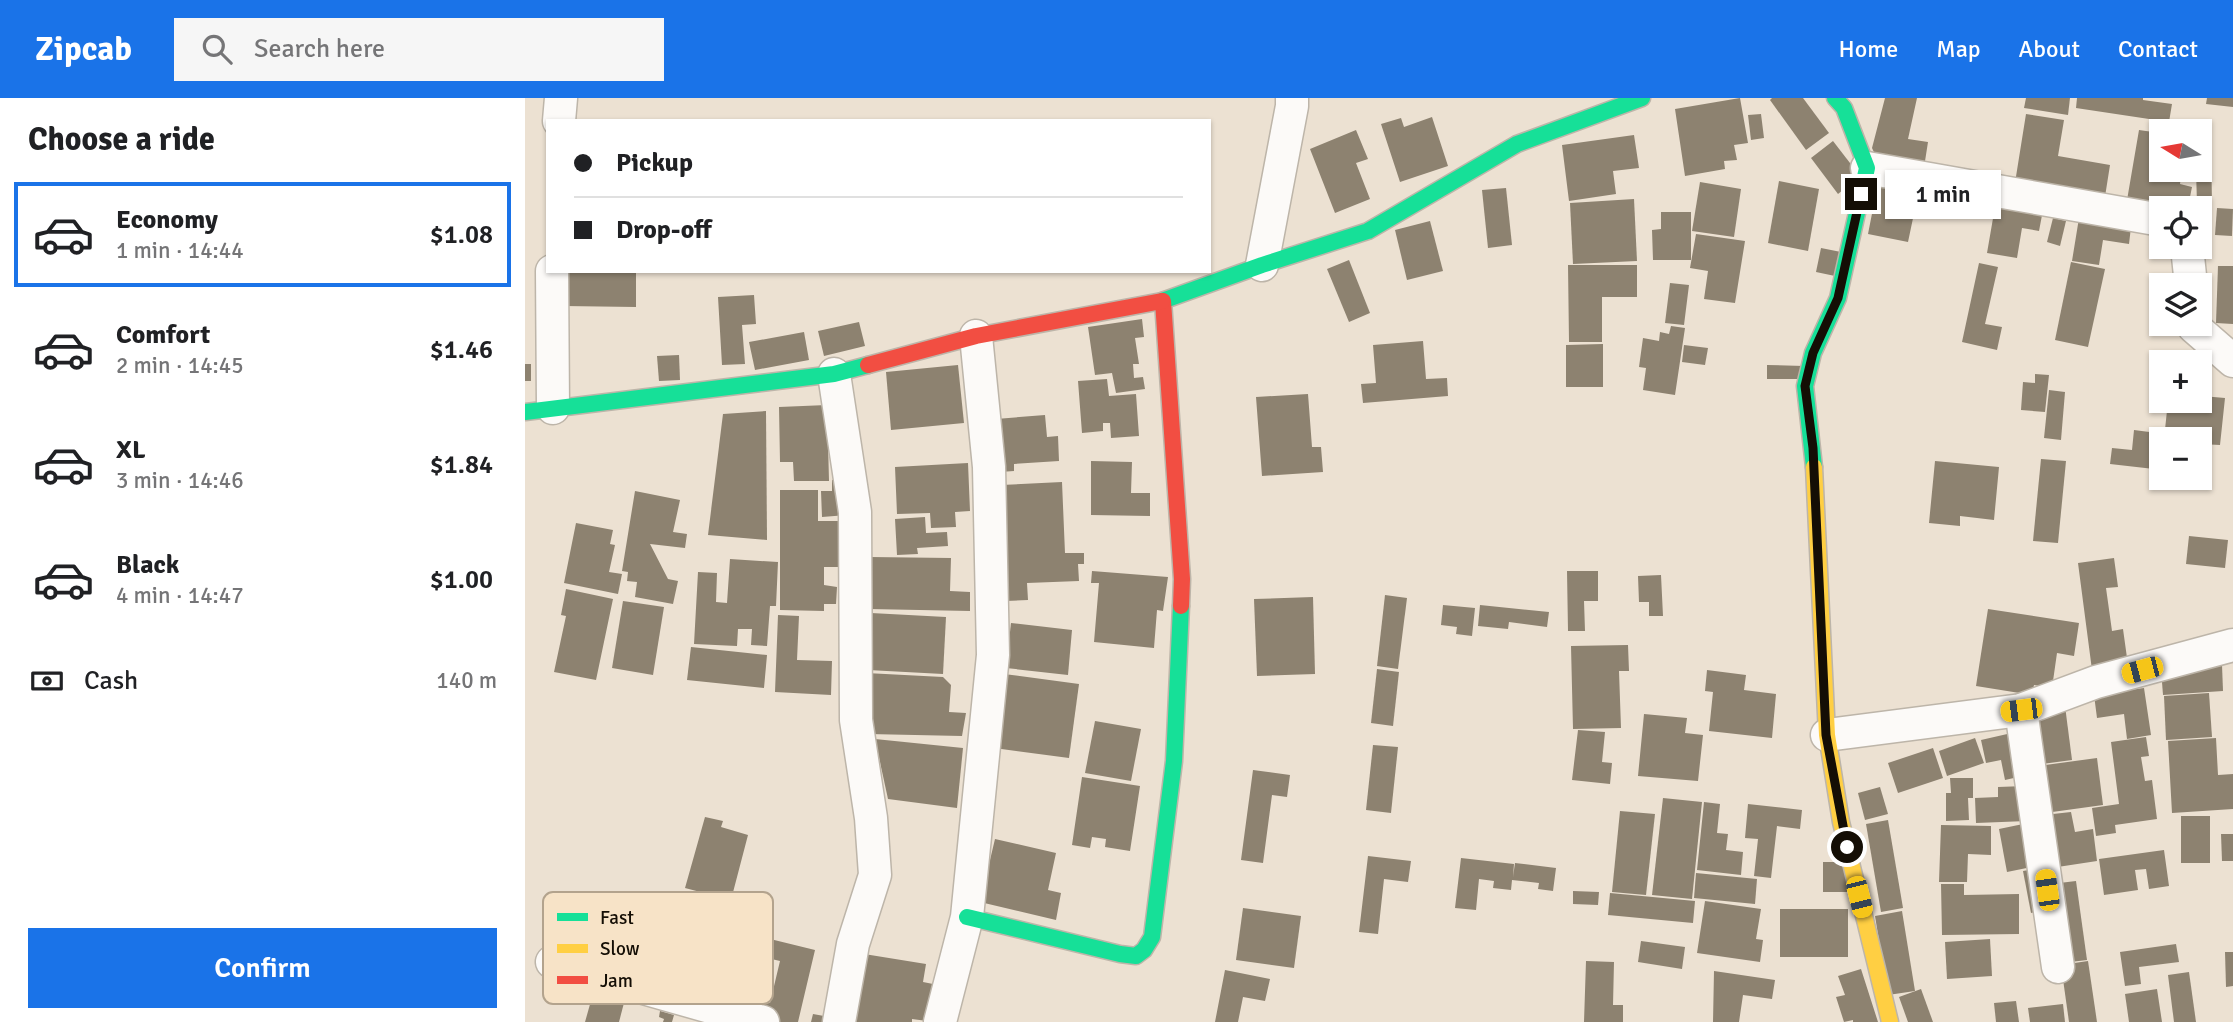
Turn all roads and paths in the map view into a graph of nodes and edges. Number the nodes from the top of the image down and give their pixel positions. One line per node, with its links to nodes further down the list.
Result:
1 (561, 98): 5 (street)
2 (1292, 98): 8 (street)
3 (1642, 98): 8 (street)
4 (1835, 98): 6 (street)
5 (559, 119)
6 (1867, 168): 7 (street); 18 (street)
7 (2149, 218)
8 (1262, 265): 10 (street)
9 (552, 273): 15 (street)
10 (1163, 300): 11 (street); 19 (street)
11 (976, 336): 14 (street); 19 (street)
12 (2205, 336): 13 (street)
13 (2233, 361)
14 (834, 374): 15 (street); 24 (street)
15 (539, 410)
16 (2233, 645): 17 (street)
17 (2021, 710): 18 (street); 20 (street)
18 (1826, 735): 26 (street)
19 (967, 917): 25 (street)
20 (2058, 967)
21 (670, 1004): 22 (street)
22 (692, 1012): 23 (street)
23 (763, 1022)
24 (839, 1022)
25 (940, 1022)
26 (1889, 1022)

